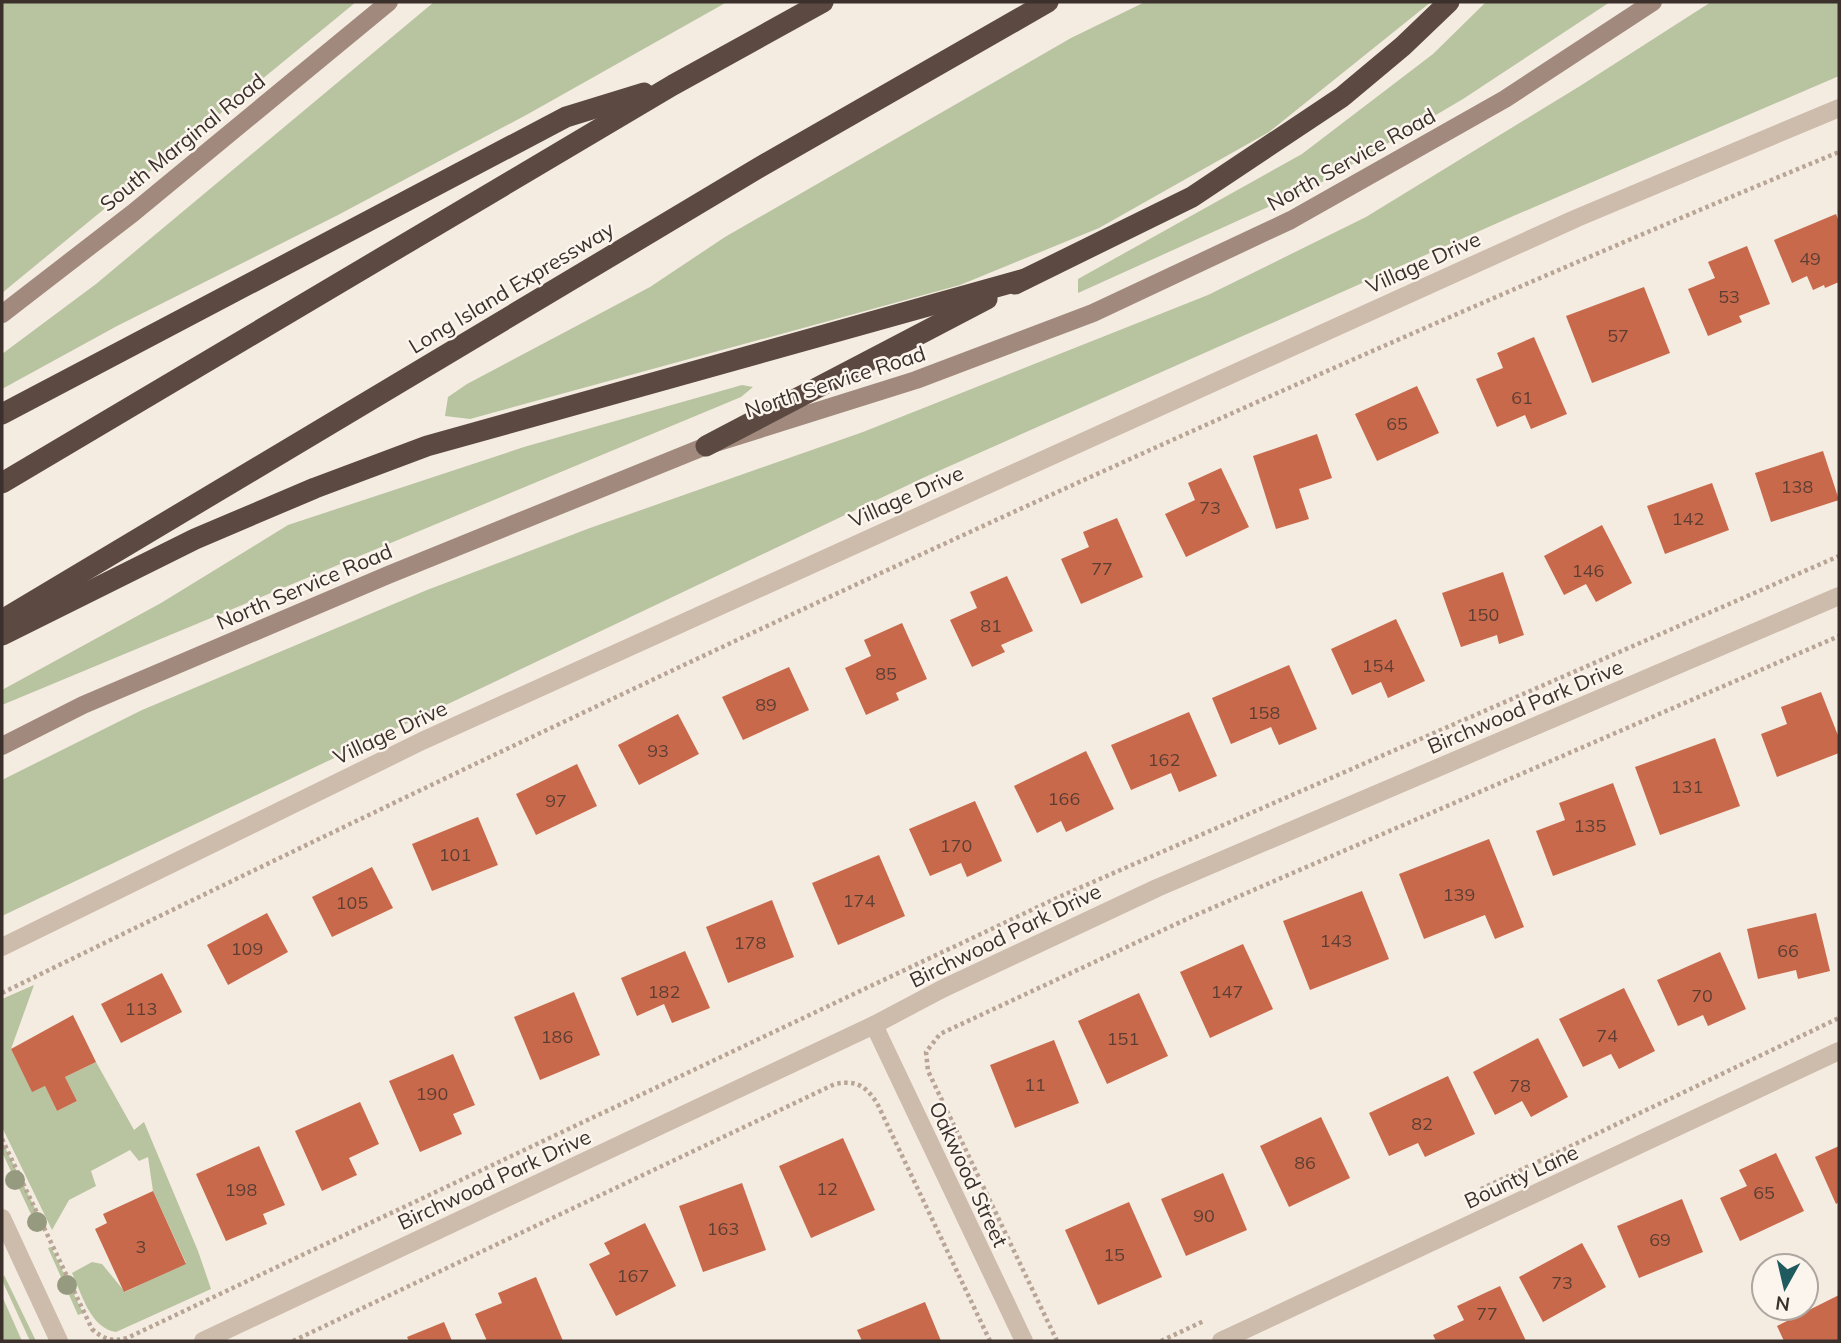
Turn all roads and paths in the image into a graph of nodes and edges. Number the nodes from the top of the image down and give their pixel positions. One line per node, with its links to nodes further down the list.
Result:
1 (389, 2): 10 (main road, South Marginal Road)
2 (823, 2): 6 (highway)
3 (1048, 2): 16 (highway, Long Island Expressway)
4 (1450, 2): 9 (highway)
5 (1653, 2): 12 (main road, North Service Road)
6 (673, 85): 11 (highway); 13 (highway)
7 (1839, 108): 20 (street, Village Drive)
8 (1839, 152): 21 (path)
9 (1025, 279): 12 (highway); 17 (highway)
10 (2, 314)
11 (2, 414)
12 (706, 446): 19 (main road, North Service Road)
13 (2, 483)
14 (1839, 556): 25 (path)
15 (1839, 596): 23 (street, Birchwood Park Drive)
16 (2, 620)
17 (2, 635)
18 (1839, 636): 34 (path)
19 (2, 746)
20 (2, 947)
21 (2, 993)
22 (1839, 1018): 26 (path)
23 (874, 1026): 30 (street, Birchwood Park Drive); 33 (street, Oakwood Street)
24 (1839, 1051): 36 (street, Bounty Lane)
25 (2, 1139)
26 (1475, 1192)
27 (2, 1218): 29 (street)
28 (1211, 1317): 35 (path)
29 (59, 1341)
30 (202, 1341)
31 (293, 1341): 32 (path)
32 (989, 1341)
33 (1024, 1341)
34 (1057, 1341)
35 (1161, 1341)
36 (1221, 1341)

